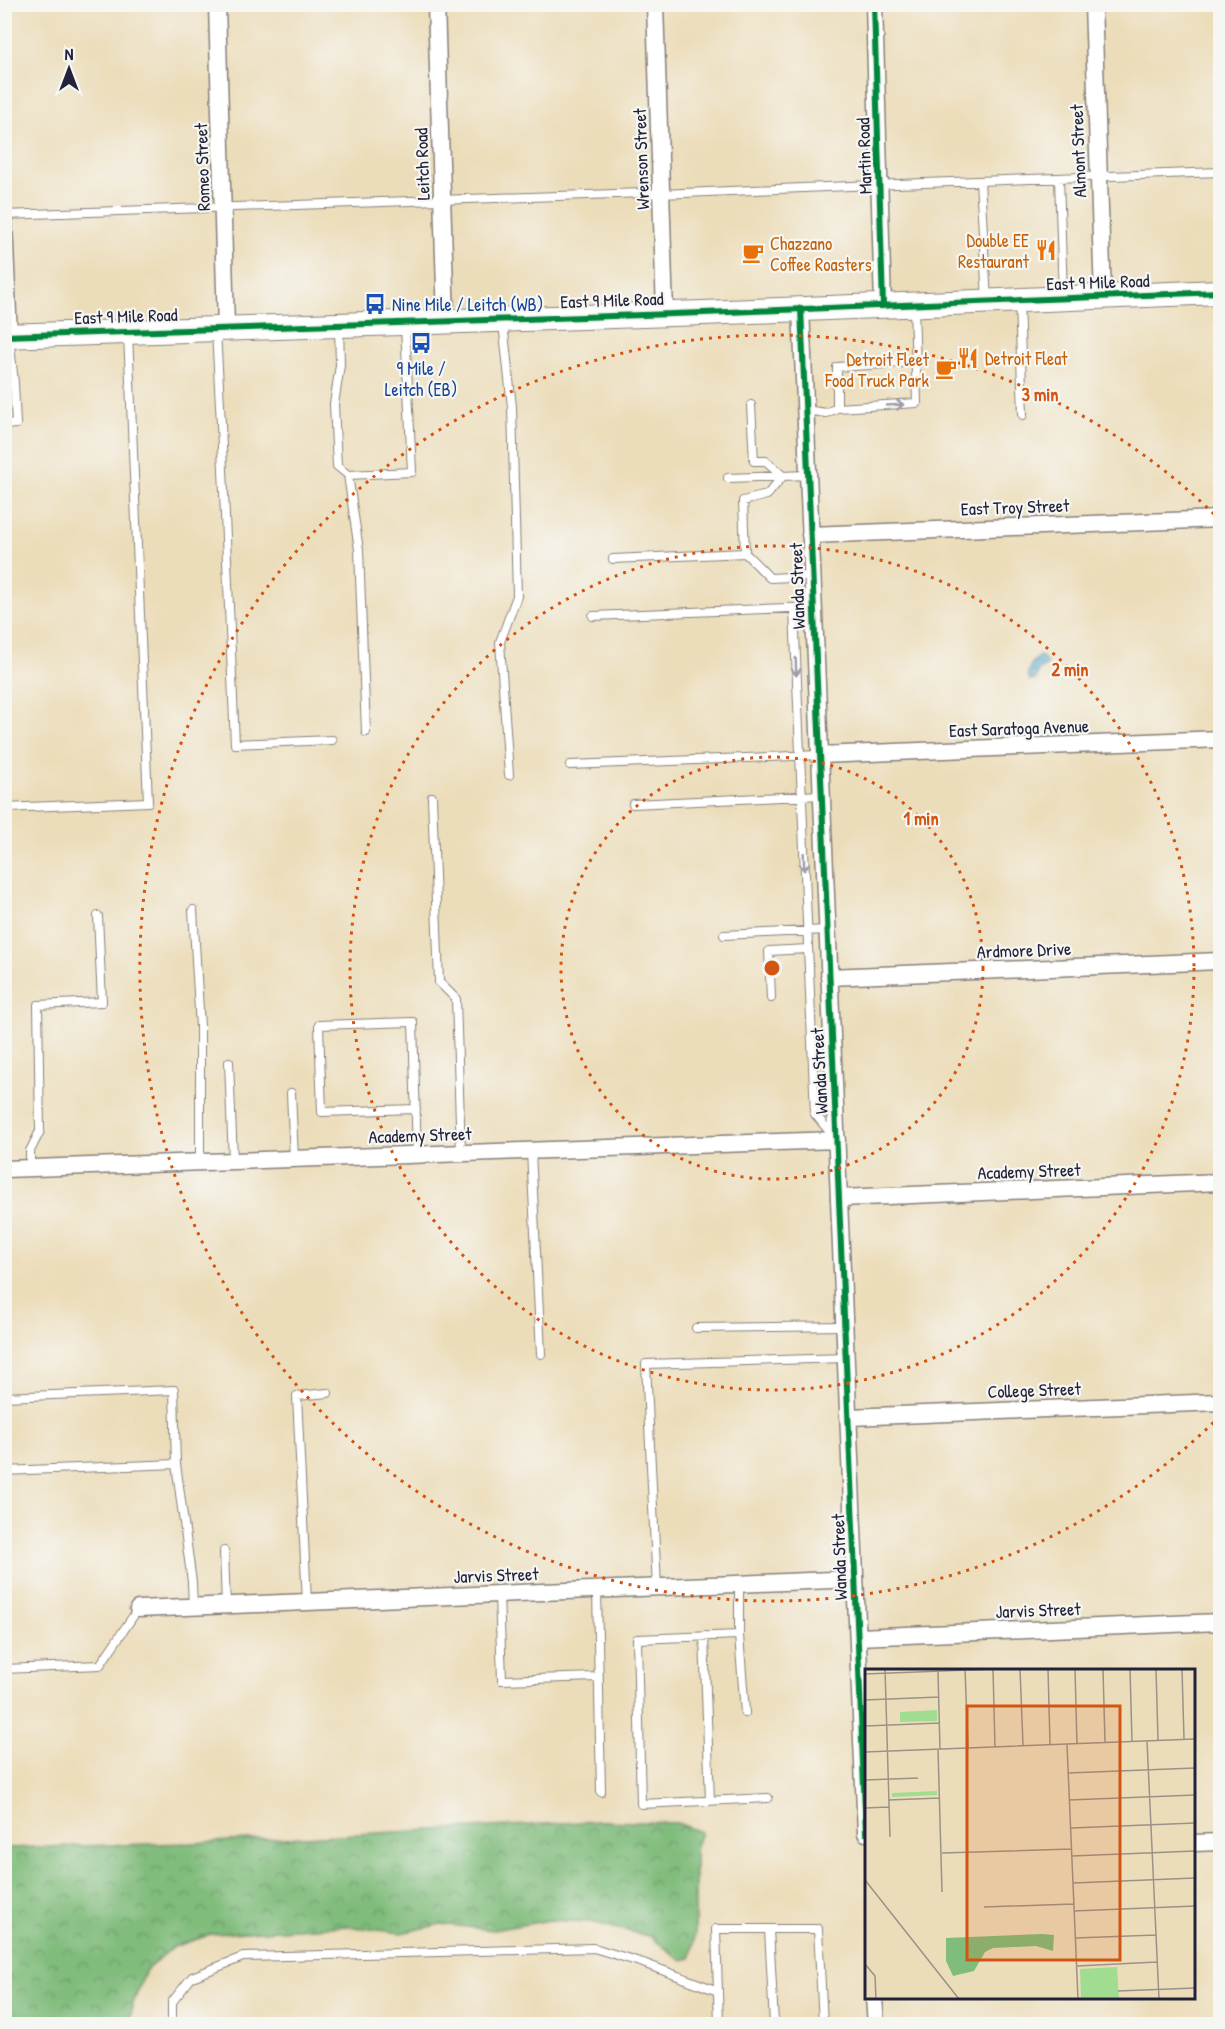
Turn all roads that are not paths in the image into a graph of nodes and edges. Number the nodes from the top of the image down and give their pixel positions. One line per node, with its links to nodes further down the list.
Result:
1 (217, 4): 13 (street, Romeo Street)
2 (436, 4): 12 (street, Leitch Road)
3 (656, 4): 11 (street, Wrenson Street)
4 (874, 4): 10 (street, Martin Road)
5 (1094, 4): 7 (street, Almont Street)
6 (1221, 172): 7 (lane)
7 (1098, 177): 8 (lane); 17 (street, Almont Street)
8 (1059, 178): 9 (lane); 18 (lane)
9 (980, 181): 10 (lane); 20 (lane)
10 (879, 185): 11 (lane); 22 (street, Martin Road)
11 (661, 194): 12 (lane); 24 (street, Wrenson Street)
12 (443, 201): 13 (lane); 26 (street, Leitch Road)
13 (223, 208): 14 (lane); 29 (street, Romeo Street)
14 (4, 215)
15 (4, 223): 31 (street)
16 (1221, 292): 17 (main road, East 9 Mile Road)
17 (1103, 297): 18 (main road, East 9 Mile Road)
18 (1063, 299): 19 (main road, East 9 Mile Road)
19 (1019, 300): 20 (main road, East 9 Mile Road); 38 (lane)
20 (987, 302): 21 (main road, East 9 Mile Road)
21 (914, 305): 22 (main road, East 9 Mile Road); 32 (lane)
22 (883, 306): 23 (main road, East 9 Mile Road)
23 (801, 308): 24 (main road, East 9 Mile Road); 37 (street, Wanda Street)
24 (665, 313): 25 (main road, East 9 Mile Road)
25 (503, 319): 26 (main road, East 9 Mile Road); 58 (lane)
26 (446, 321): 27 (main road, East 9 Mile Road)
27 (404, 323): 28 (main road, East 9 Mile Road); 40 (lane)
28 (339, 326): 29 (main road, East 9 Mile Road); 40 (lane)
29 (221, 328): 30 (main road, East 9 Mile Road); 54 (lane)
30 (128, 332): 31 (main road, East 9 Mile Road); 63 (lane)
31 (7, 336): 34 (lane)
32 (916, 362): 36 (lane); 36 (lane, one-way to 32)
33 (4, 383): 34 (lane)
34 (14, 383): 39 (lane)
35 (752, 405): 42 (lane)
36 (837, 408): 37 (lane)
37 (805, 410): 41 (street, Wanda Street)
38 (1023, 415)
39 (4, 425)
40 (348, 475): 52 (lane)
41 (808, 475): 42 (lane); 45 (street, Wanda Street)
42 (783, 476): 43 (lane); 46 (lane)
43 (728, 478)
44 (1221, 519): 45 (street, East Troy Street)
45 (810, 535): 48 (street, Wanda Street)
46 (745, 553): 47 (lane); 48 (lane)
47 (613, 559)
48 (812, 576): 49 (street, Wanda Street)
49 (813, 606): 50 (lane); 55 (street, Wanda Street)
50 (794, 609): 51 (lane); 56 (lane, one-way to 56)
51 (593, 616)
52 (366, 732)
53 (1221, 739): 55 (street, East Saratoga Avenue)
54 (332, 740)
55 (820, 755): 56 (lane); 59 (street, Wanda Street)
56 (800, 757): 57 (lane); 60 (lane)
57 (570, 765)
58 (509, 775)
59 (822, 795): 60 (lane); 66 (street, Wanda Street)
60 (801, 796): 62 (lane); 67 (lane, one-way to 67)
61 (432, 797): 78 (lane)
62 (633, 804)
63 (4, 808)
64 (194, 910): 82 (lane)
65 (98, 916): 83 (lane)
66 (827, 930): 67 (lane); 71 (street, Wanda Street)
67 (807, 931): 68 (lane); 69 (lane)
68 (724, 935)
69 (808, 949): 72 (lane); 76 (lane)
70 (1221, 961): 71 (street, Ardmore Drive)
71 (829, 977): 76 (street, Wanda Street)
72 (771, 998)
73 (229, 1062): 81 (lane)
74 (291, 1093): 80 (lane)
75 (416, 1109): 75 (lane); 79 (lane)
76 (837, 1140): 77 (street, Academy Street); 86 (street, Wanda Street)
77 (531, 1150): 78 (street, Academy Street); 89 (lane)
78 (461, 1153): 79 (street, Academy Street)
79 (417, 1155): 80 (street, Academy Street)
80 (294, 1159): 81 (street, Academy Street)
81 (233, 1161): 82 (street, Academy Street)
82 (200, 1162): 83 (street, Academy Street)
83 (30, 1168): 84 (street, Academy Street)
84 (4, 1169)
85 (1221, 1182): 86 (street, Academy Street)
86 (840, 1198): 87 (street, Wanda Street)
87 (845, 1326): 88 (lane); 90 (street, Wanda Street)
88 (696, 1328)
89 (541, 1354)
90 (846, 1358): 94 (street, Wanda Street); 100 (lane)
91 (328, 1394): 103 (lane)
92 (4, 1396): 95 (lane)
93 (1221, 1402): 94 (street, College Street)
94 (849, 1417): 98 (street, Wanda Street)
95 (176, 1464): 96 (lane); 105 (lane)
96 (4, 1471)
97 (224, 1551): 104 (lane)
98 (855, 1579): 99 (street, Jarvis Street); 110 (street, Wanda Street)
99 (739, 1585): 100 (street, Jarvis Street); 108 (lane)
100 (657, 1587): 101 (street, Jarvis Street)
101 (597, 1590): 102 (street, Jarvis Street); 112 (lane)
102 (499, 1594): 103 (street, Jarvis Street); 112 (lane)
103 (308, 1602): 104 (street, Jarvis Street)
104 (226, 1605): 105 (street, Jarvis Street)
105 (194, 1606): 106 (street, Jarvis Street)
106 (138, 1609): 111 (lane)
107 (1221, 1622): 110 (street, Jarvis Street)
108 (739, 1635): 109 (lane); 113 (lane)
109 (704, 1636): 117 (lane); 117 (lane)
110 (858, 1637): 114 (street, Wanda Street)
111 (4, 1669)
112 (598, 1677): 115 (lane)
113 (745, 1713)
114 (865, 1789)
115 (601, 1792)
116 (768, 1798): 117 (lane)
117 (710, 1801)
118 (1221, 1842): 119 (street)
119 (1195, 1843)
120 (769, 1929): 121 (lane); 125 (lane); 126 (lane)
121 (718, 1991): 123 (lane); 124 (lane)
122 (874, 1999): 127 (street)
123 (172, 2025)
124 (719, 2025)
125 (774, 2025)
126 (823, 2025)
127 (876, 2025)

